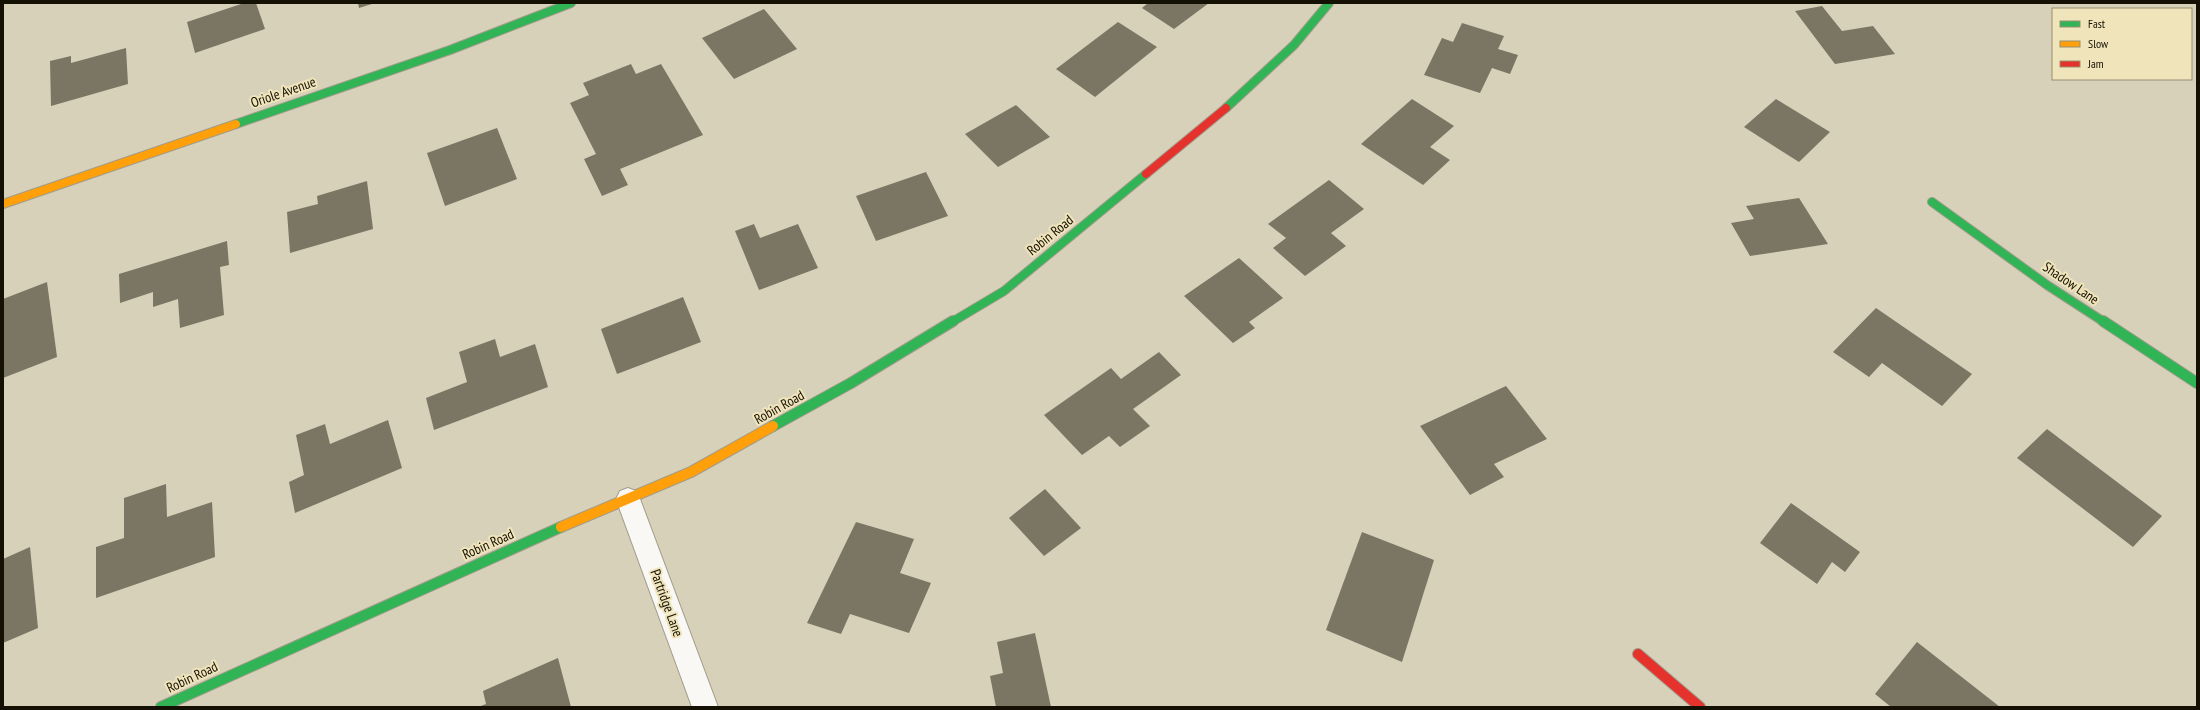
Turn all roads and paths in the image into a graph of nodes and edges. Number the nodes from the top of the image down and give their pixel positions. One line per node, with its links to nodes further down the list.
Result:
1 (571, 3): 4 (street, Oriole Avenue)
2 (1329, 3): 6 (street, Robin Road)
3 (1932, 202): 5 (street, Shadow Lane)
4 (3, 204)
5 (2197, 383)
6 (628, 499): 8 (street, Robin Road); 9 (street, Partridge Lane)
7 (1638, 654): 10 (street)
8 (161, 707)
9 (705, 707)
10 (1700, 707)

